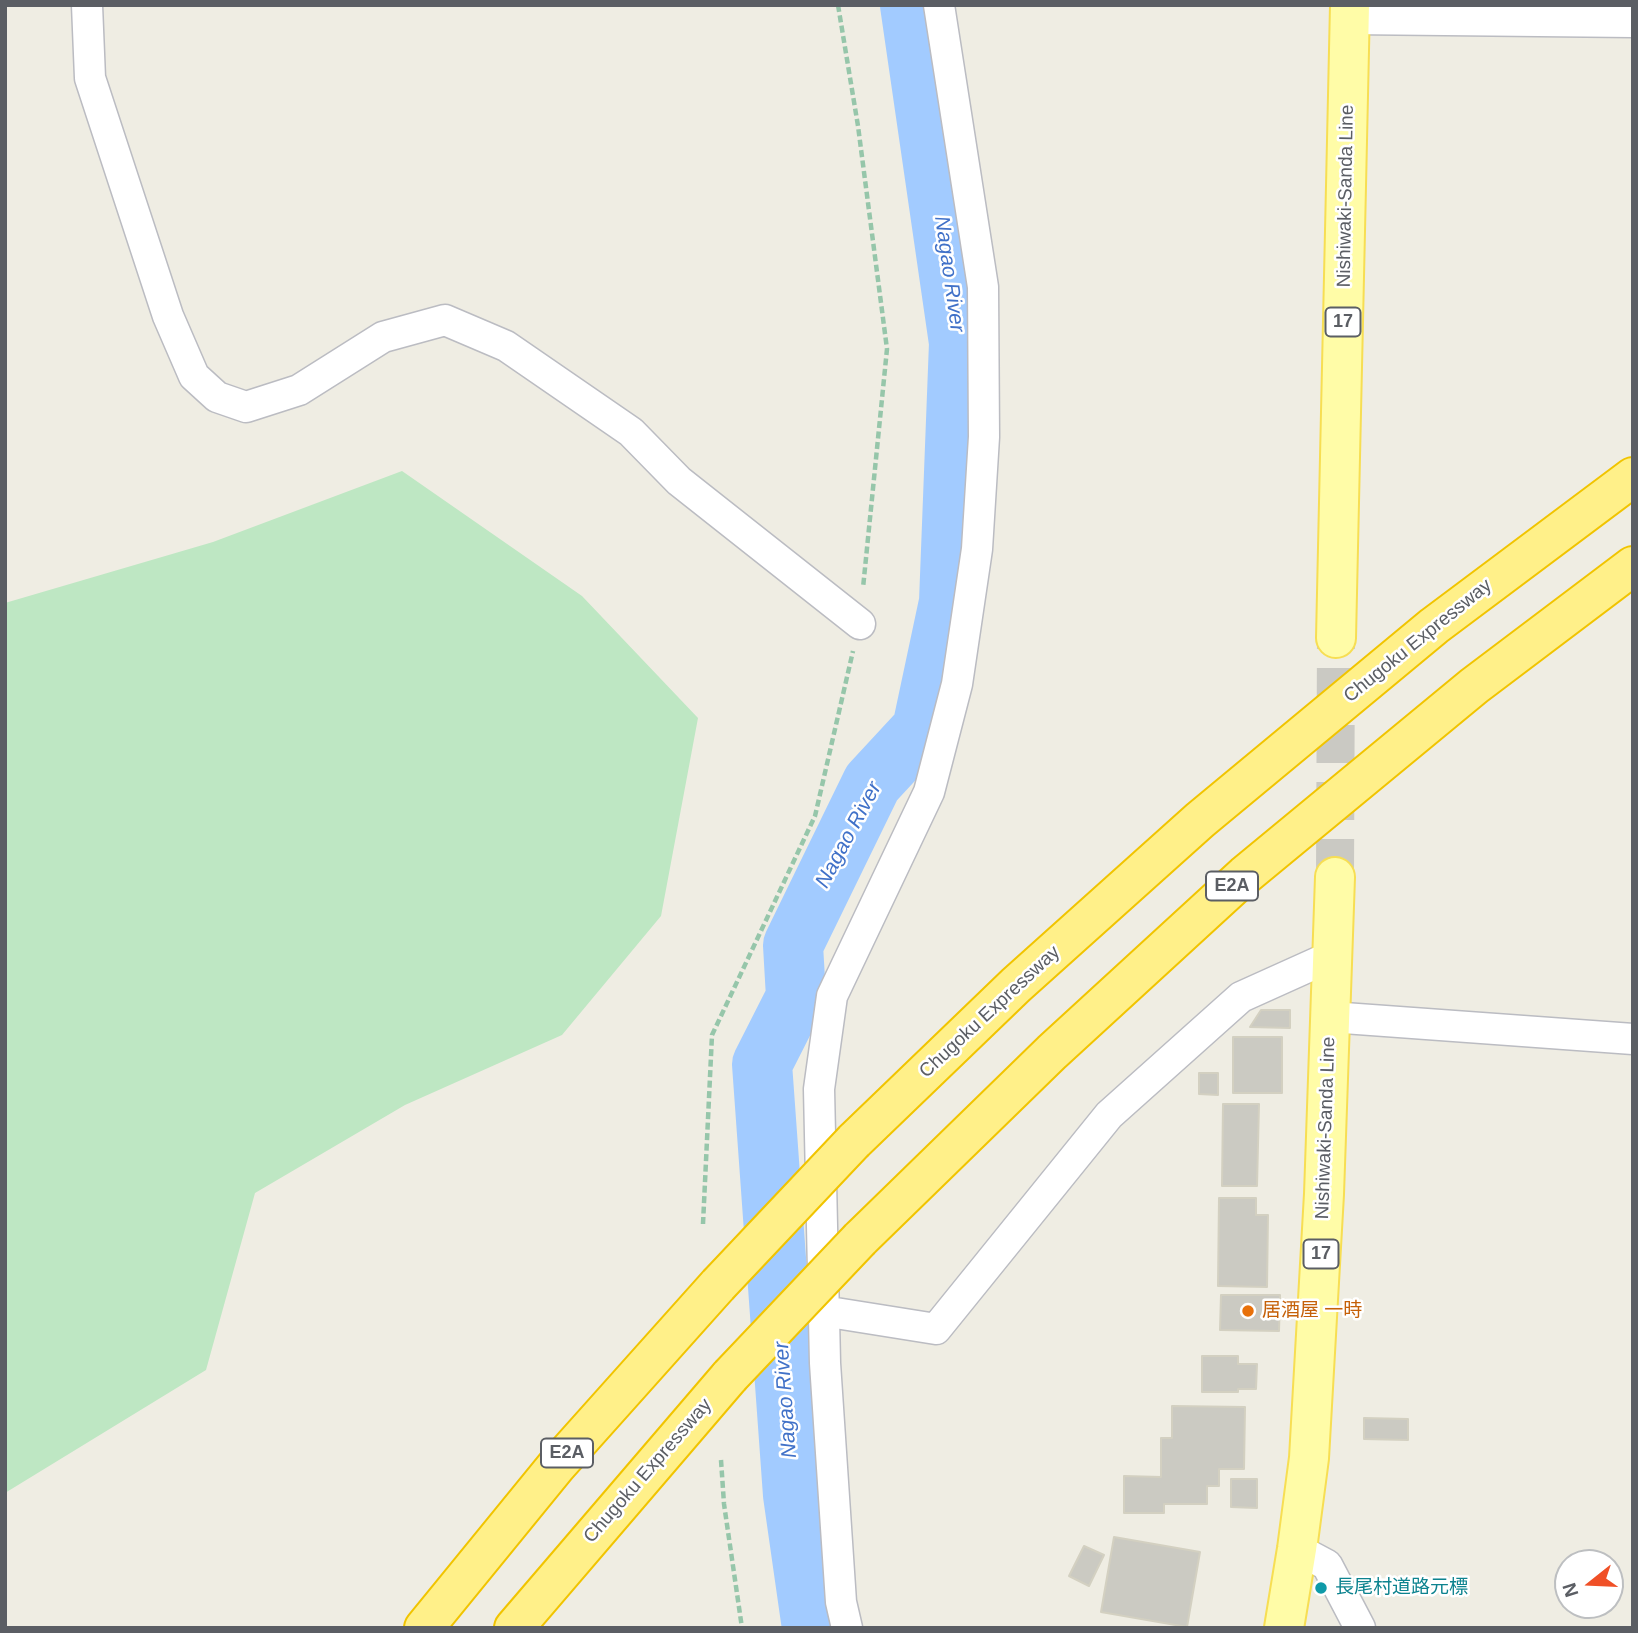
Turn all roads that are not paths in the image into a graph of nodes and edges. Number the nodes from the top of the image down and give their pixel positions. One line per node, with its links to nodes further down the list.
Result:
1 (87, 5): 7 (street)
2 (939, 5): 13 (street)
3 (1350, 12): 4 (street); 8 (main road, Nishiwaki-Sanda Line / 17)
4 (1633, 22)
5 (1633, 477): 15 (highway, Chugoku Expressway / E2A, bridge)
6 (1633, 566): 16 (highway, Chugoku Expressway / E2A, bridge)
7 (860, 624)
8 (1336, 638)
9 (1335, 877): 10 (main road, Nishiwaki-Sanda Line / 17)
10 (1332, 956): 11 (main road, Nishiwaki-Sanda Line / 17); 13 (street)
11 (1330, 1017): 12 (street); 14 (main road, Nishiwaki-Sanda Line / 17)
12 (1633, 1039)
13 (823, 1311): 17 (street)
14 (1297, 1549): 18 (main road, Nishiwaki-Sanda Line / 17); 19 (street)
15 (424, 1628)
16 (514, 1628)
17 (847, 1628)
18 (1283, 1628)
19 (1360, 1628)

